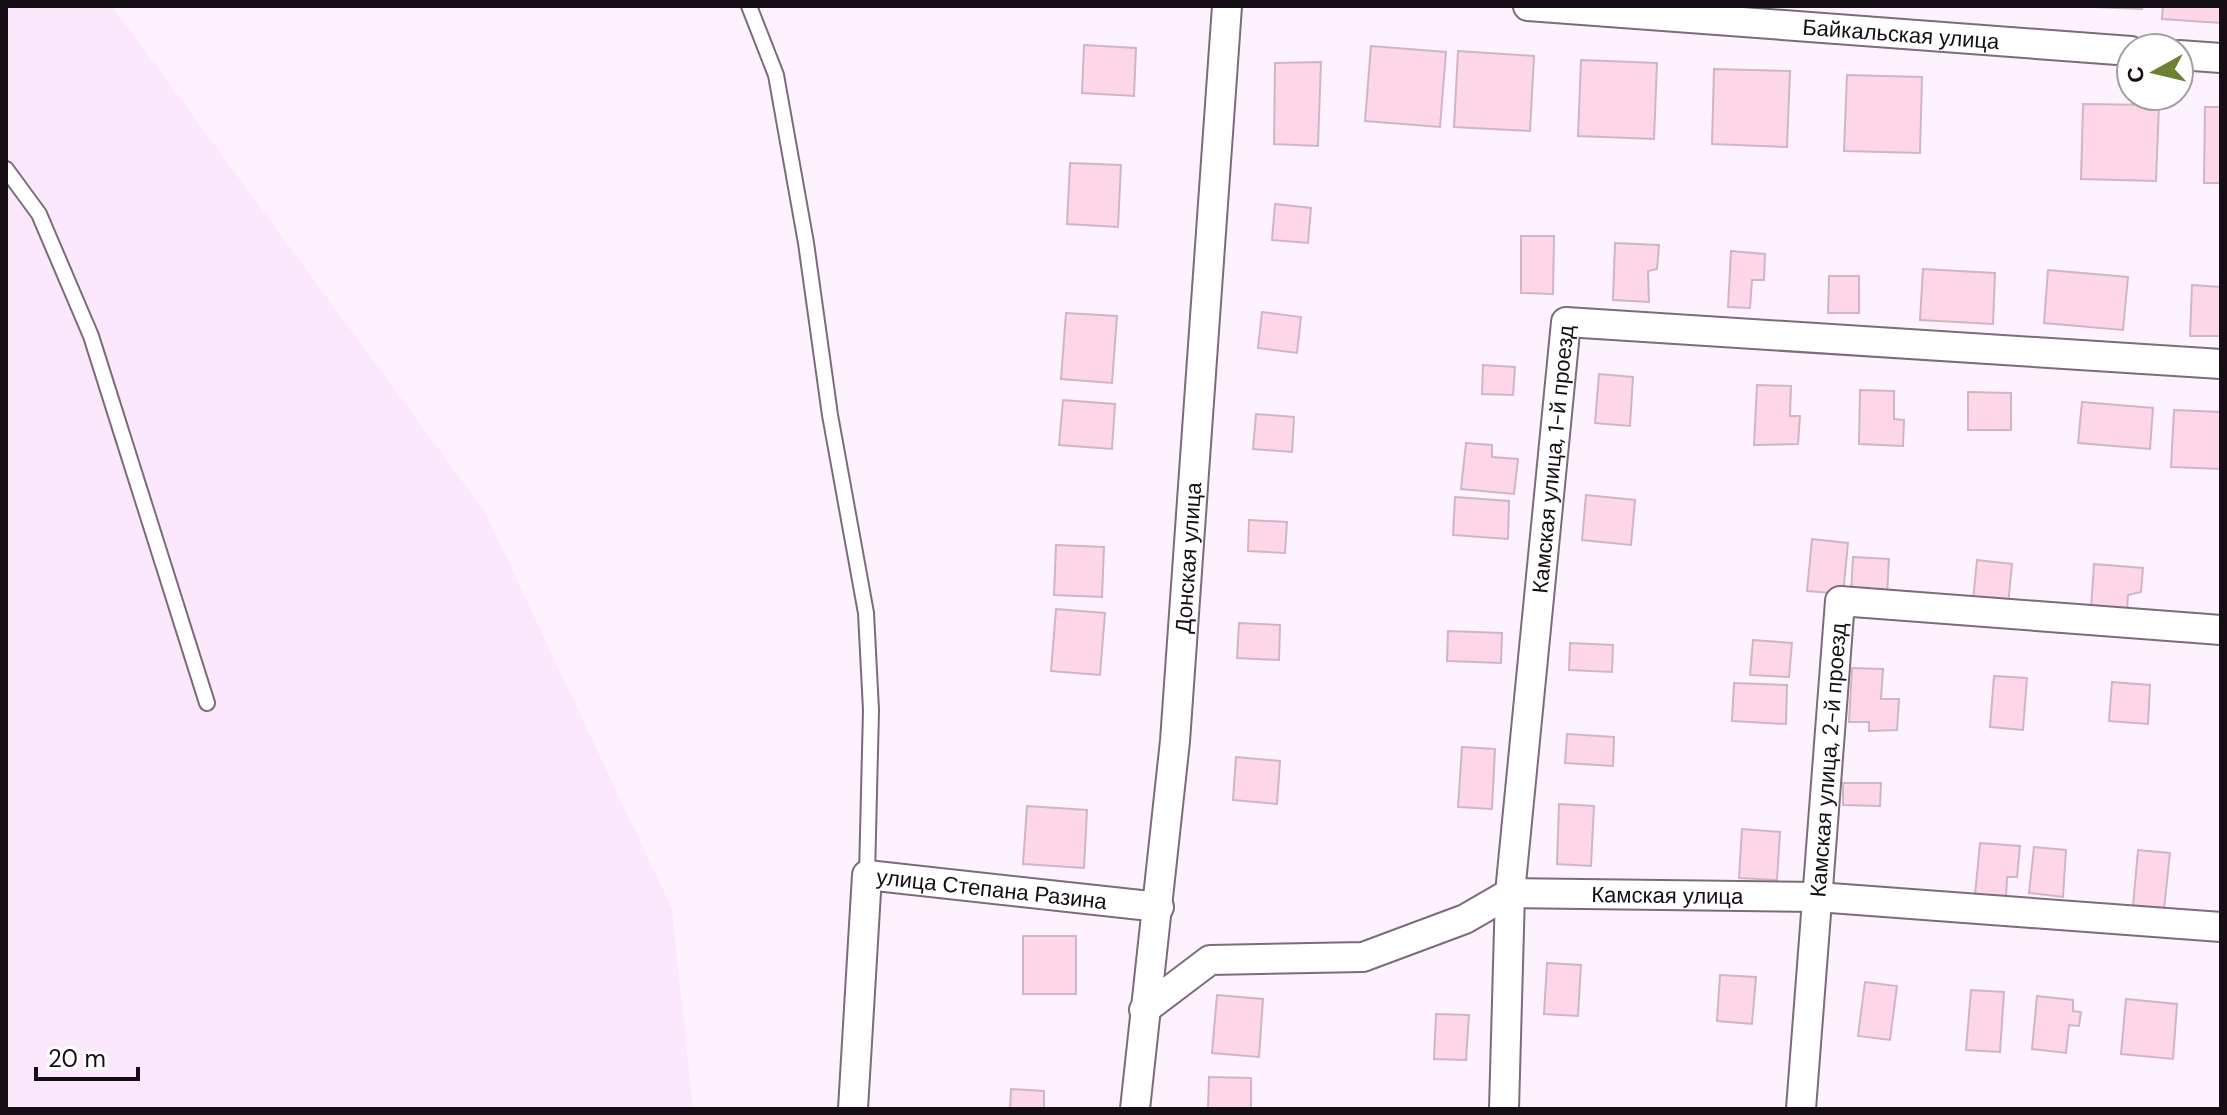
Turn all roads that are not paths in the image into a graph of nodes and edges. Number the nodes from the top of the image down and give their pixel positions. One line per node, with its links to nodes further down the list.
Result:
1 (749, 6): 11 (lane)
2 (1227, 6): 14 (street, Донская улица)
3 (1528, 6): 4 (street, Байкальская улица)
4 (2115, 50)
5 (2195, 56): 6 (street)
6 (2221, 58)
7 (6, 169): 10 (lane)
8 (2221, 364): 12 (street, Камская улица, 1-й проезд)
9 (2221, 630): 13 (street, Камская улица, 2-й проезд)
10 (207, 703)
11 (867, 875): 14 (street, улица Степана Разина); 17 (street, улица Степана Разина)
12 (1510, 893): 13 (street, Камская улица); 16 (street); 19 (street, Камская улица, 1-й проезд)
13 (1817, 897): 15 (street, Камская улица); 20 (street, Камская улица, 2-й проезд)
14 (1159, 907): 16 (street, Донская улица)
15 (2221, 927)
16 (1144, 1010): 18 (street, Донская улица)
17 (853, 1109)
18 (1135, 1109)
19 (1504, 1109)
20 (1801, 1109)

